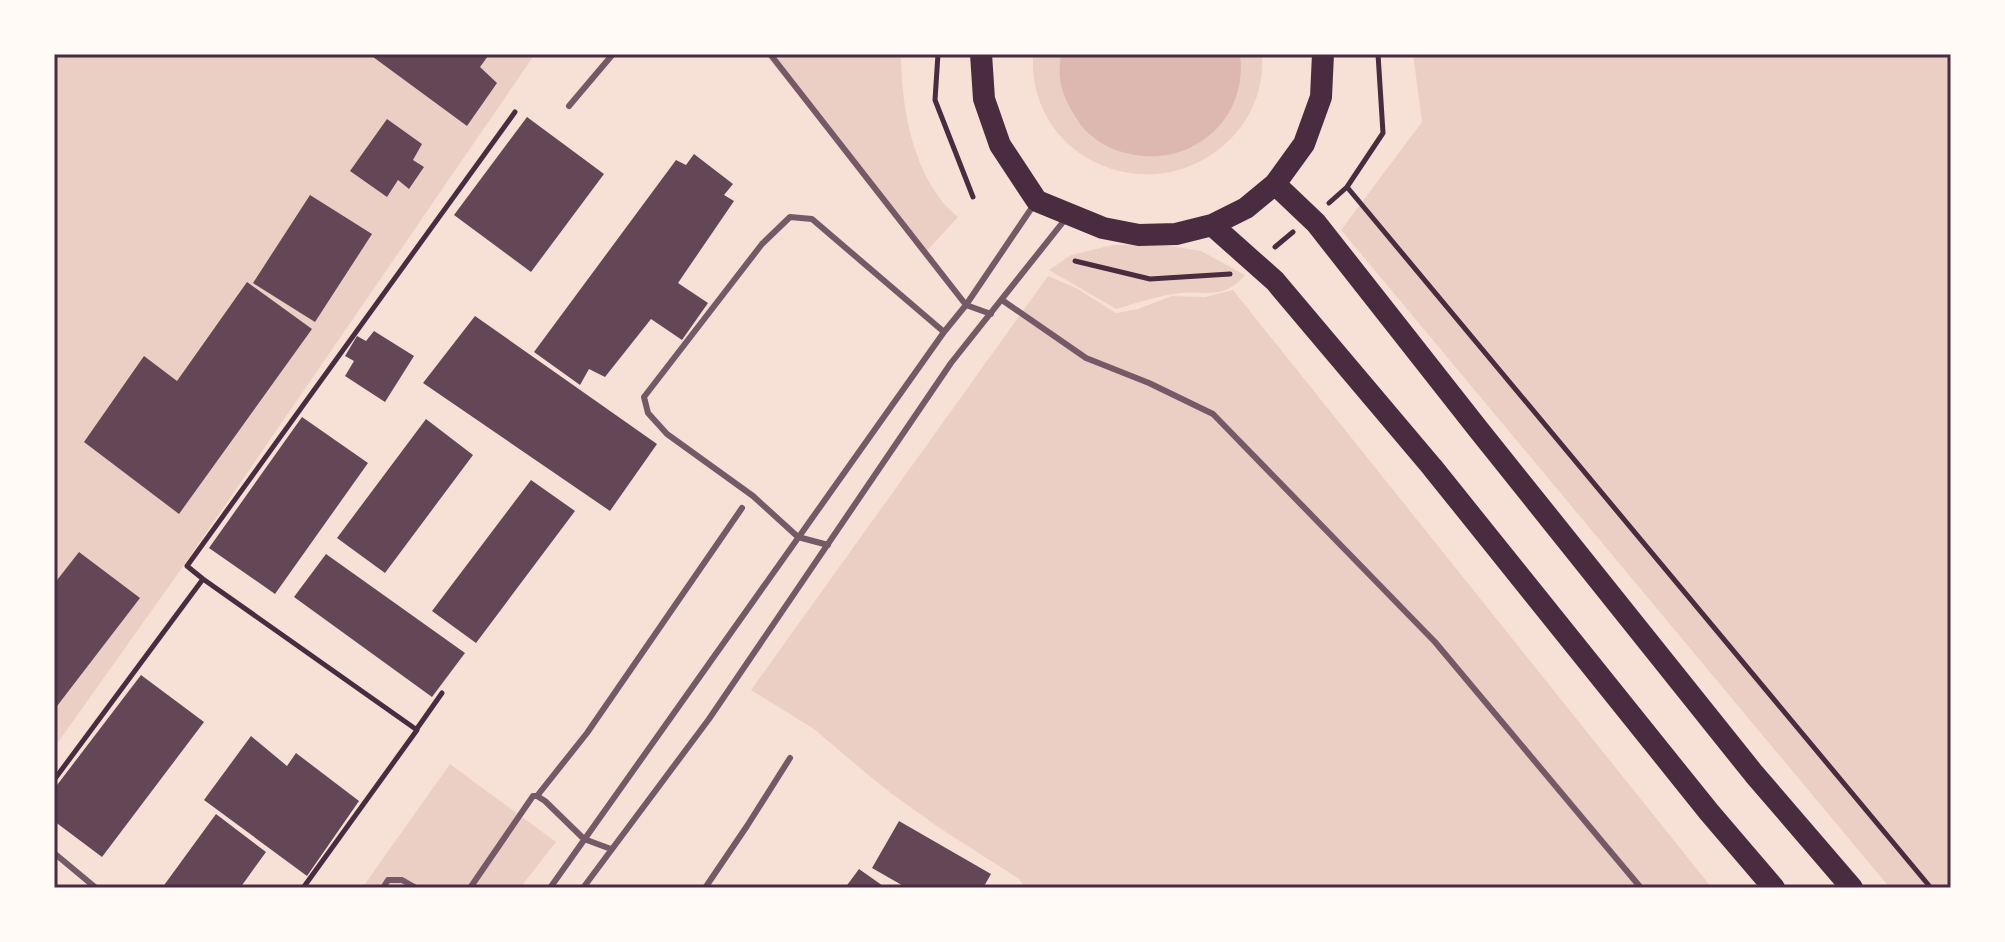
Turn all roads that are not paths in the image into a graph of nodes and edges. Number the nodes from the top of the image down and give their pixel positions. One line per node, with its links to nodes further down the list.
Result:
1 (613, 54): 5 (lane)
2 (770, 54): 11 (lane)
3 (981, 54): 7 (highway)
4 (1323, 54): 6 (highway)
5 (569, 106)
6 (1275, 184): 9 (highway); 31 (highway)
7 (1037, 201): 8 (highway); 11 (lane)
8 (1069, 214): 9 (highway); 10 (lane)
9 (1212, 225): 30 (highway)
10 (1002, 300): 12 (lane); 29 (lane)
11 (966, 305): 12 (lane); 13 (lane)
12 (991, 314): 16 (lane)
13 (944, 332): 15 (lane); 15 (lane)
14 (742, 508): 18 (lane)
15 (798, 537): 16 (lane); 19 (lane)
16 (828, 545): 20 (lane)
17 (790, 758): 28 (lane)
18 (537, 796): 19 (lane); 25 (lane)
19 (584, 839): 20 (lane); 26 (lane)
20 (611, 849): 27 (lane)
21 (54, 853): 22 (lane)
22 (96, 888)
23 (383, 888): 24 (lane)
24 (416, 888)
25 (470, 888)
26 (550, 888)
27 (583, 888)
28 (705, 888)
29 (1641, 888)
30 (1774, 888)
31 (1852, 888)

